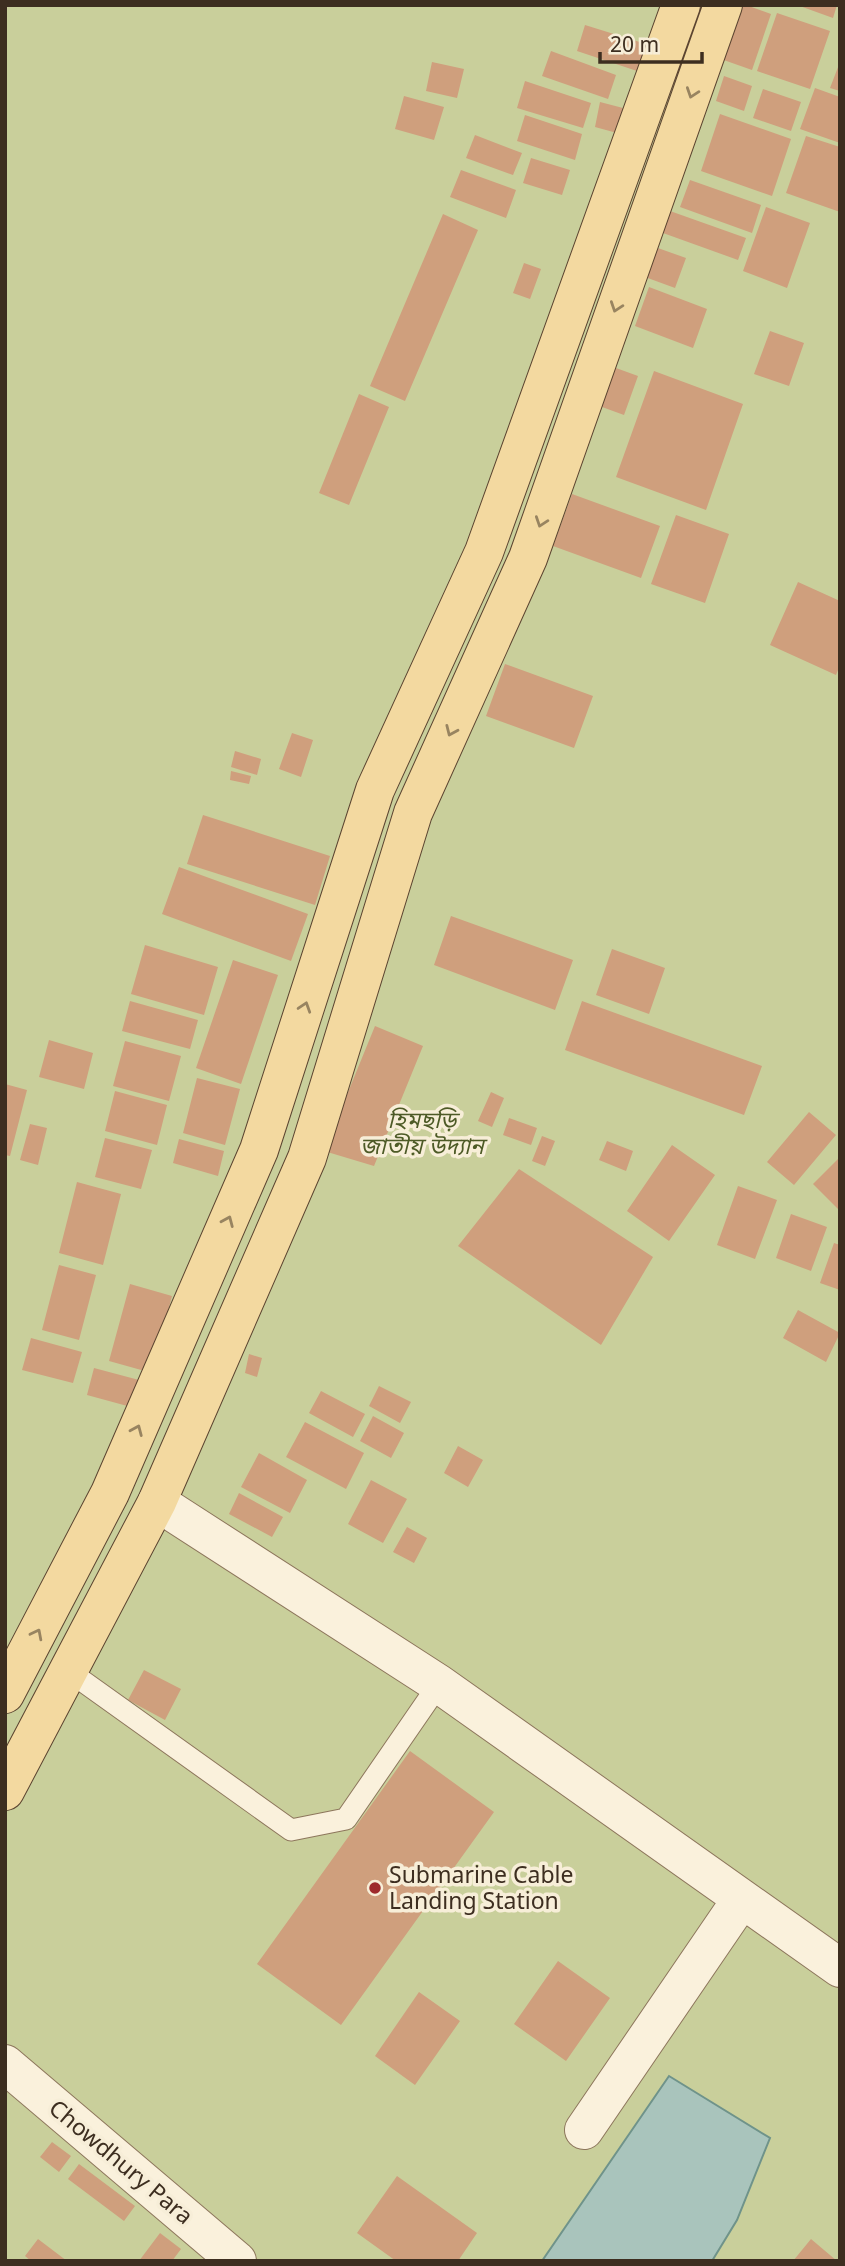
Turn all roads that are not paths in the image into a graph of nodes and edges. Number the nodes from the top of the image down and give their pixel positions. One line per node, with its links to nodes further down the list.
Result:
1 (681, 5): 6 (main road, one-way to 1)
2 (723, 5): 3 (main road, one-way to 3)
3 (157, 1502): 4 (main road); 5 (street)
4 (70, 1672): 5 (lane); 7 (main road)
5 (439, 1684): 8 (street)
6 (5, 1694)
7 (5, 1791)
8 (741, 1900): 9 (street); 11 (street)
9 (840, 1968)
10 (5, 2064): 12 (street, Chowdhury Para)
11 (584, 2130)
12 (237, 2261)

